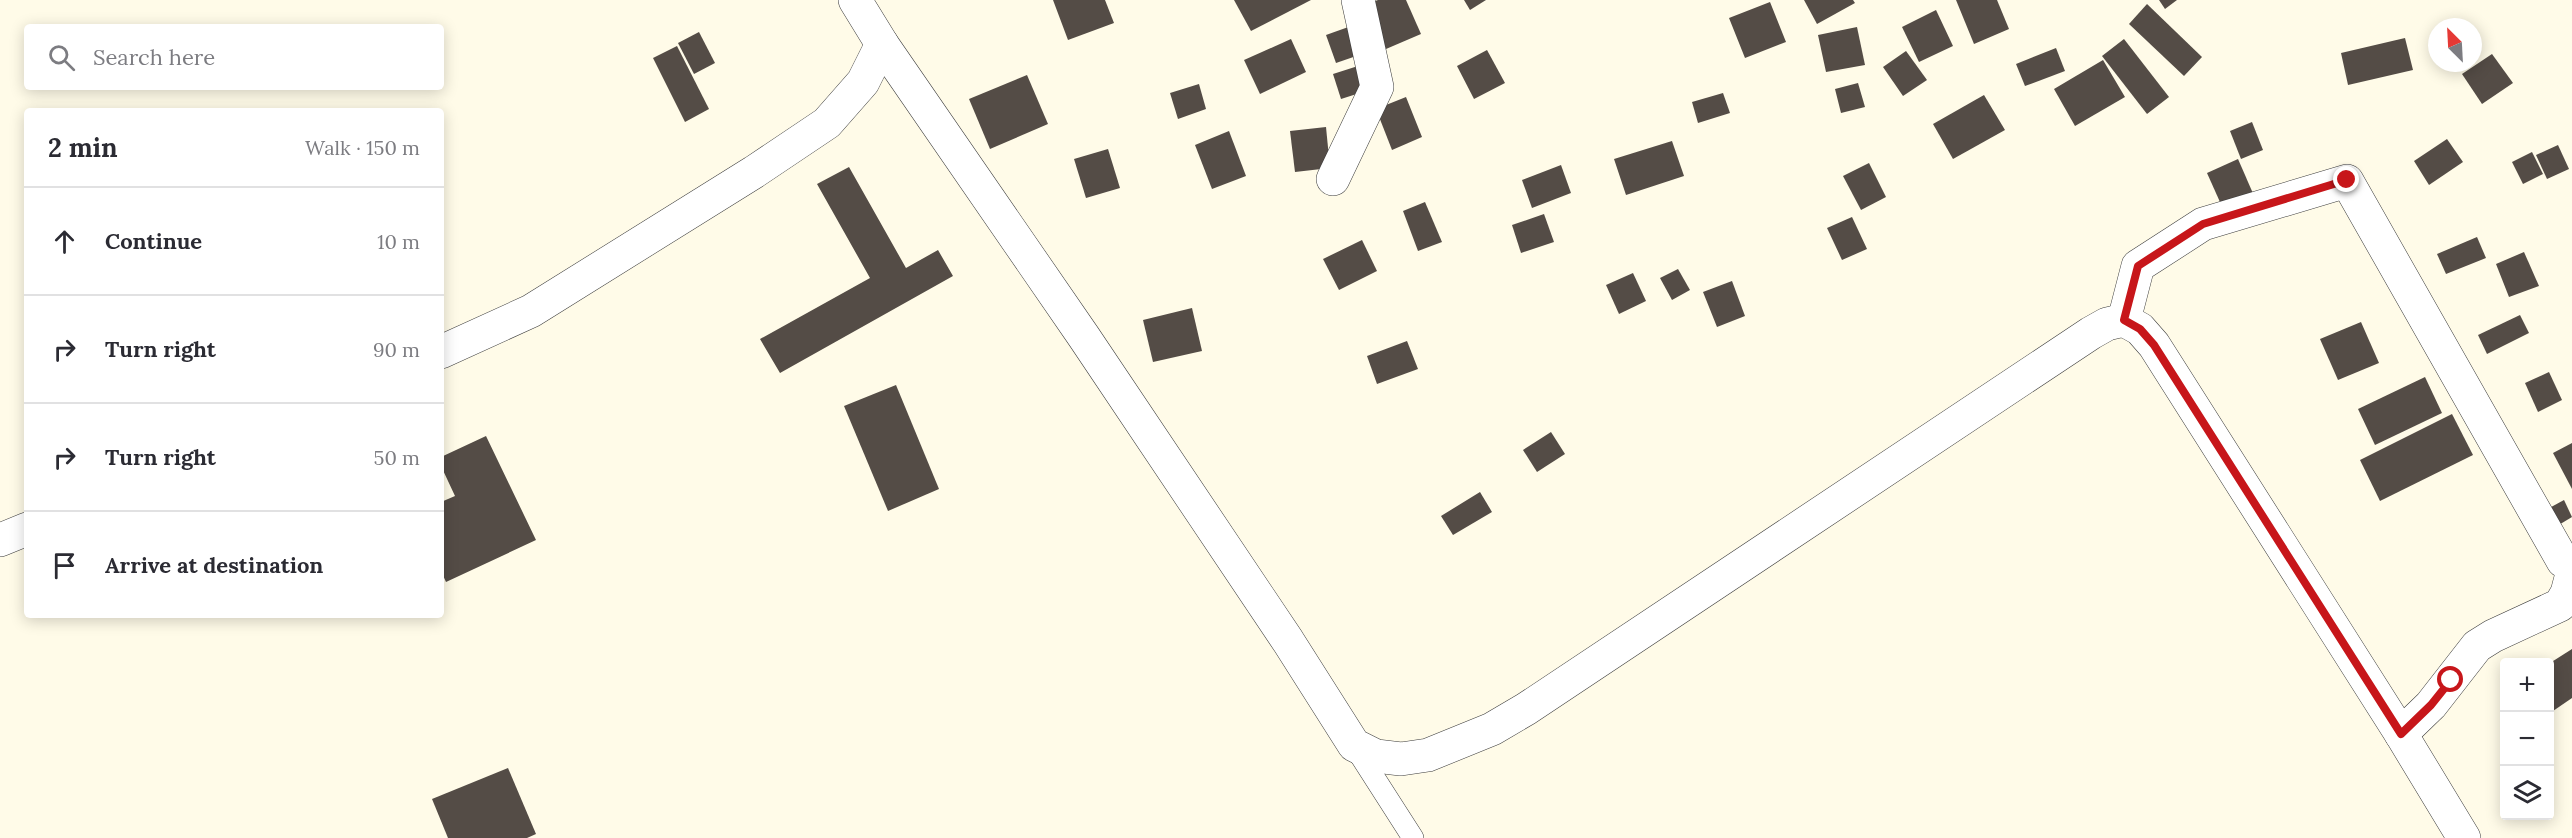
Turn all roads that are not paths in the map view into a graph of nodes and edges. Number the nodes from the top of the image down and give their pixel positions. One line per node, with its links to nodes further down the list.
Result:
1 (855, 0): 3 (street)
2 (1358, 0): 4 (street)
3 (882, 44): 6 (street); 11 (street)
4 (1333, 179)
5 (2124, 320): 9 (street); 10 (street); 11 (street)
6 (444, 351)
7 (24, 530): 8 (street)
8 (0, 540)
9 (2570, 565): 10 (street)
10 (2401, 734): 13 (street)
11 (1354, 746): 12 (lane)
12 (1413, 838)
13 (2464, 838)

